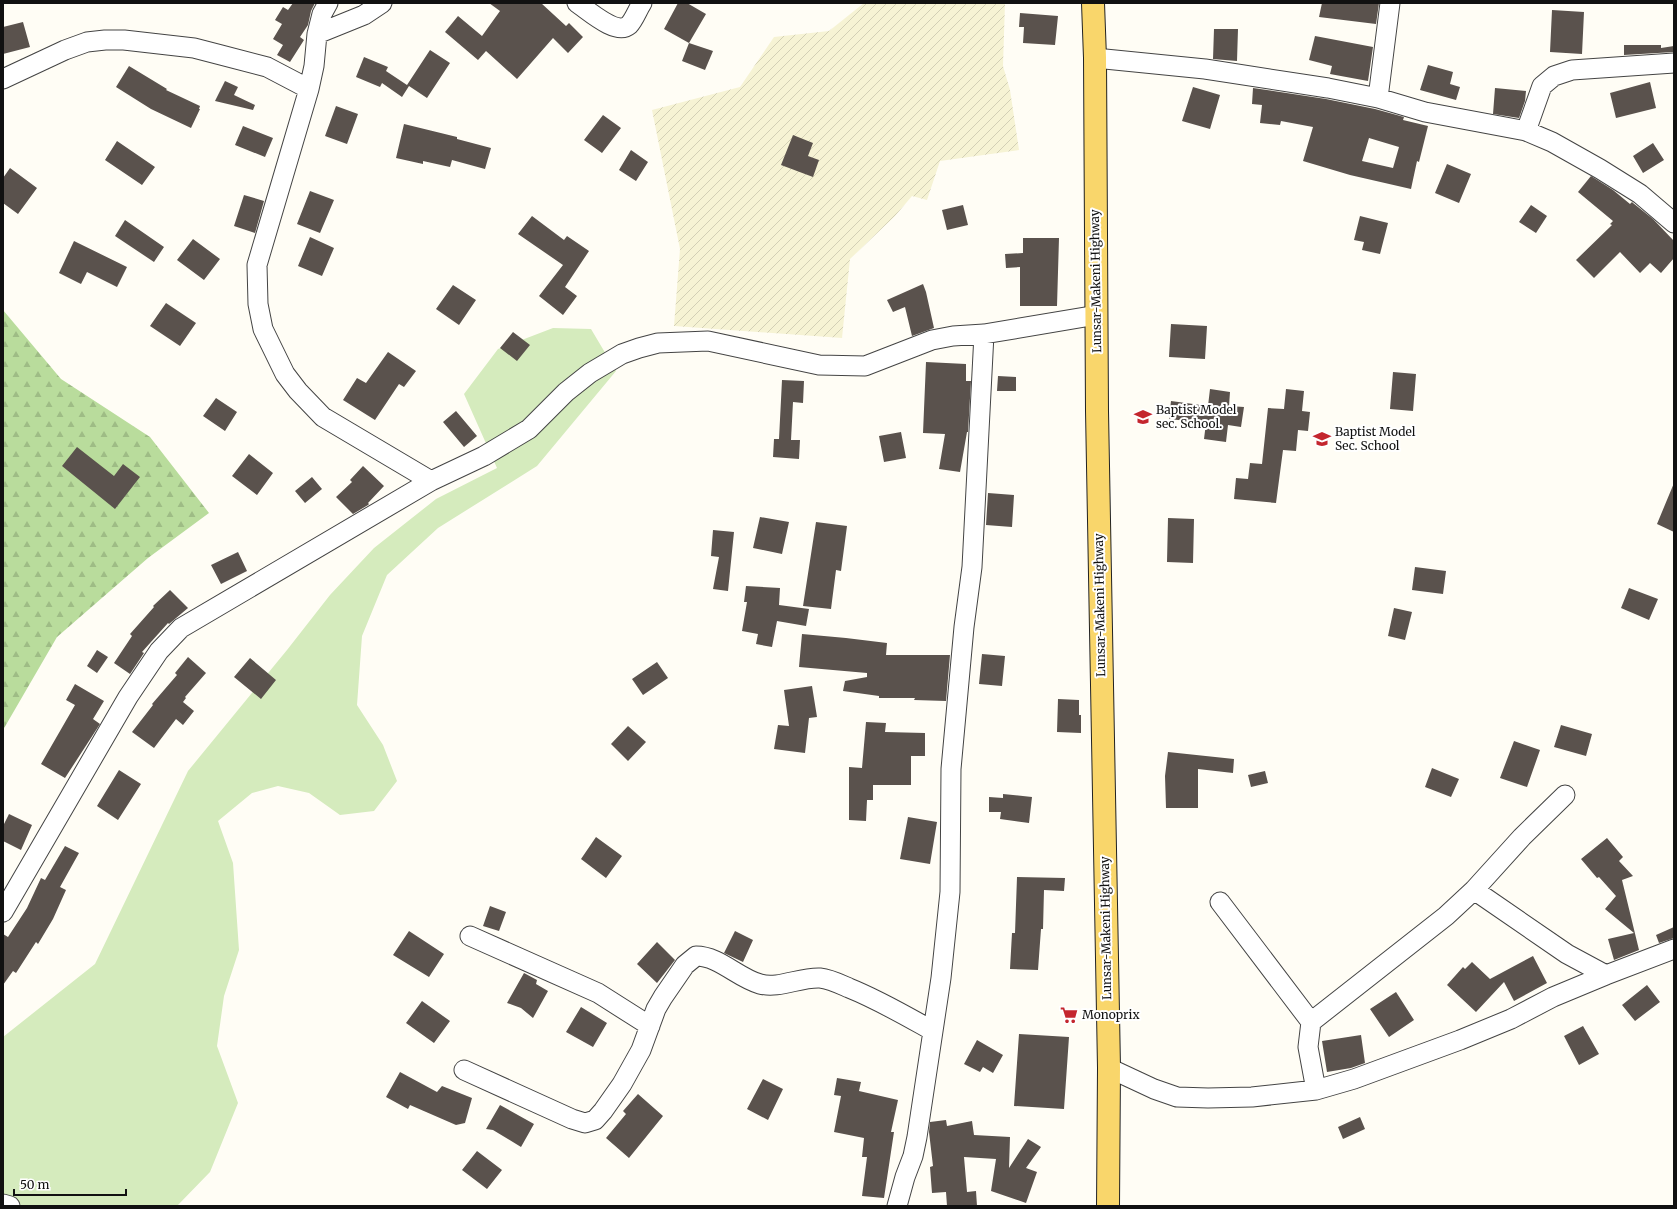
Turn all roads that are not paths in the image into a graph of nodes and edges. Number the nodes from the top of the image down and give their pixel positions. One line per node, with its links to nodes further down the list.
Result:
1 (328, 3): 7 (street)
2 (382, 3): 7 (street)
3 (577, 3): 4 (street)
4 (642, 3)
5 (1093, 3): 8 (main road, Lunsar-Makeni Highway)
6 (1390, 3): 12 (street)
7 (317, 34): 11 (street)
8 (1095, 58): 12 (street); 15 (main road, Lunsar-Makeni Highway)
9 (1674, 63): 13 (street)
10 (3, 79): 11 (street)
11 (309, 89): 17 (street)
12 (1378, 98): 13 (street)
13 (1526, 131): 14 (street)
14 (1674, 223)
15 (1097, 314): 16 (street); 29 (main road, Lunsar-Makeni Highway)
16 (984, 334): 17 (street); 28 (street)
17 (430, 481): 20 (street)
18 (1565, 795): 19 (street)
19 (1474, 890): 25 (street); 26 (street)
20 (8, 891): 22 (street)
21 (1220, 902): 26 (street)
22 (3, 912)
23 (470, 936): 27 (street)
24 (1674, 949): 25 (street)
25 (1606, 975): 31 (street)
26 (1311, 1022): 31 (street)
27 (650, 1026): 28 (street); 30 (street)
28 (933, 1032): 34 (street)
29 (1109, 1068): 31 (street); 35 (main road, Lunsar-Makeni Highway)
30 (464, 1070)
31 (1316, 1090)
32 (3, 1204): 33 (street)
33 (10, 1206)
34 (897, 1206)
35 (1108, 1206)

